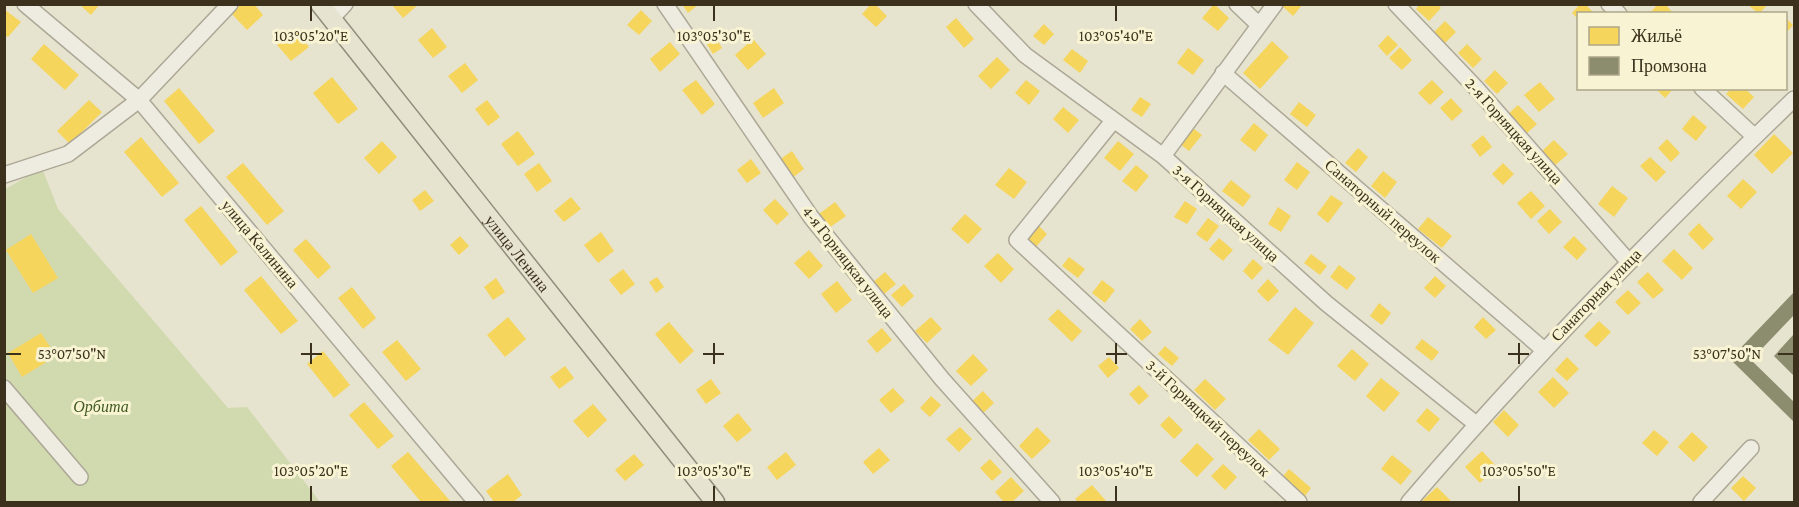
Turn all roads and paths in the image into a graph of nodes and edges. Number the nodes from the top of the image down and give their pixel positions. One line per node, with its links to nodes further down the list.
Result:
1 (25, 4): 14 (street, улица Калинина)
2 (230, 4): 14 (street)
3 (345, 4): 9 (street)
4 (976, 4): 15 (street, 3-я Горняцкая улица)
5 (1237, 4): 10 (street)
6 (1275, 4): 10 (street)
7 (1396, 4): 19 (street, 2-я Горняцкая улица)
8 (668, 6): 27 (street, 4-я Горняцкая улица)
9 (326, 11): 26 (main road, улица Ленина)
10 (1259, 25): 11 (street)
11 (1223, 72): 17 (street); 20 (street, Санаторный переулок)
12 (1704, 90): 16 (street)
13 (1794, 99): 16 (street, Санаторная улица)
14 (139, 100): 18 (street); 25 (street, улица Калинина)
15 (1113, 121): 17 (street, 3-я Горняцкая улица); 28 (street, 3-й Горняцкий переулок)
16 (1755, 137): 19 (street, Санаторная улица)
17 (1163, 156): 22 (street, 3-я Горняцкая улица)
18 (4, 175)
19 (1628, 261): 20 (street, Санаторная улица)
20 (1544, 350): 22 (street, Санаторная улица)
21 (4, 388): 24 (street)
22 (1476, 424): 29 (street, Санаторная улица)
23 (1751, 448): 30 (street)
24 (80, 477)
25 (476, 502)
26 (715, 502)
27 (1052, 502)
28 (1299, 502)
29 (1409, 502)
30 (1701, 502)

